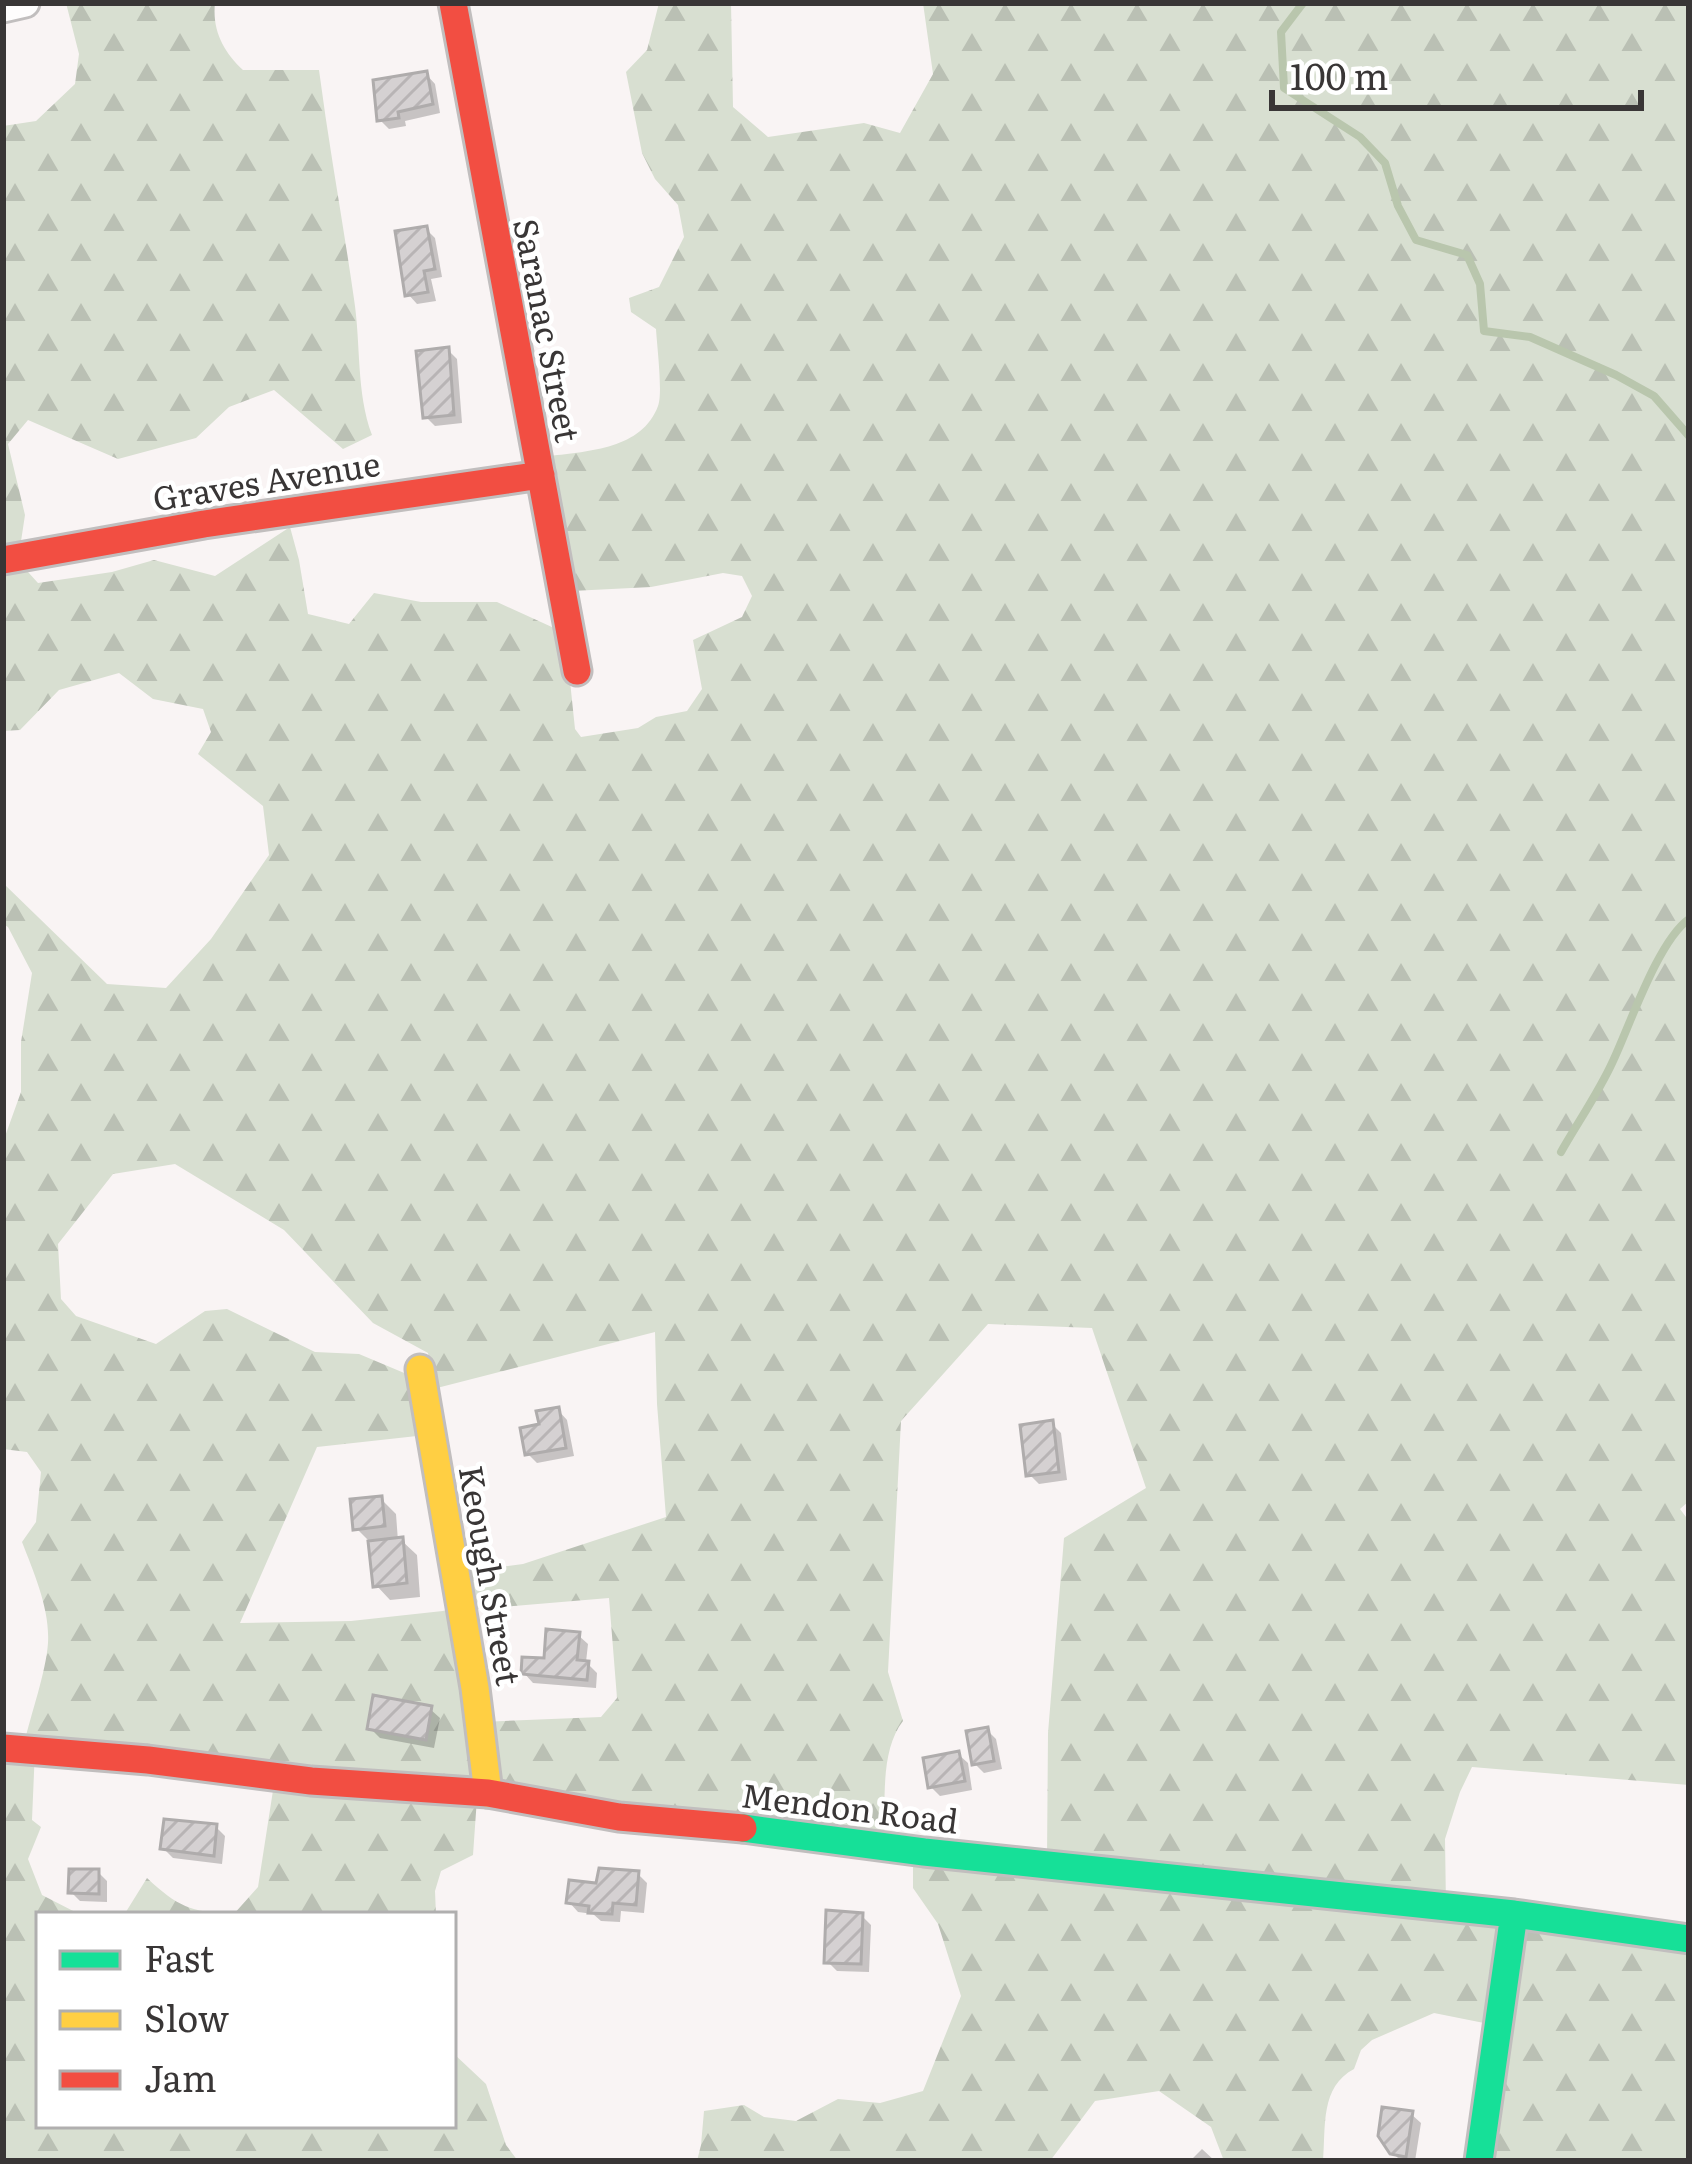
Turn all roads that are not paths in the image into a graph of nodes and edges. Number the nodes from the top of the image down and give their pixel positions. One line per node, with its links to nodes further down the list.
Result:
1 (25, 3): 3 (street)
2 (453, 3): 4 (street, Saranac Street)
3 (3, 8)
4 (541, 475): 5 (street, Graves Avenue); 6 (street, Saranac Street)
5 (3, 560)
6 (577, 670)
7 (420, 1369): 9 (street, Keough Street)
8 (3, 1748): 9 (street, Mendon Road)
9 (488, 1793): 10 (street, Mendon Road)
10 (1514, 1914): 11 (street, Mendon Road); 12 (street)
11 (1689, 1939)
12 (1479, 2161)

